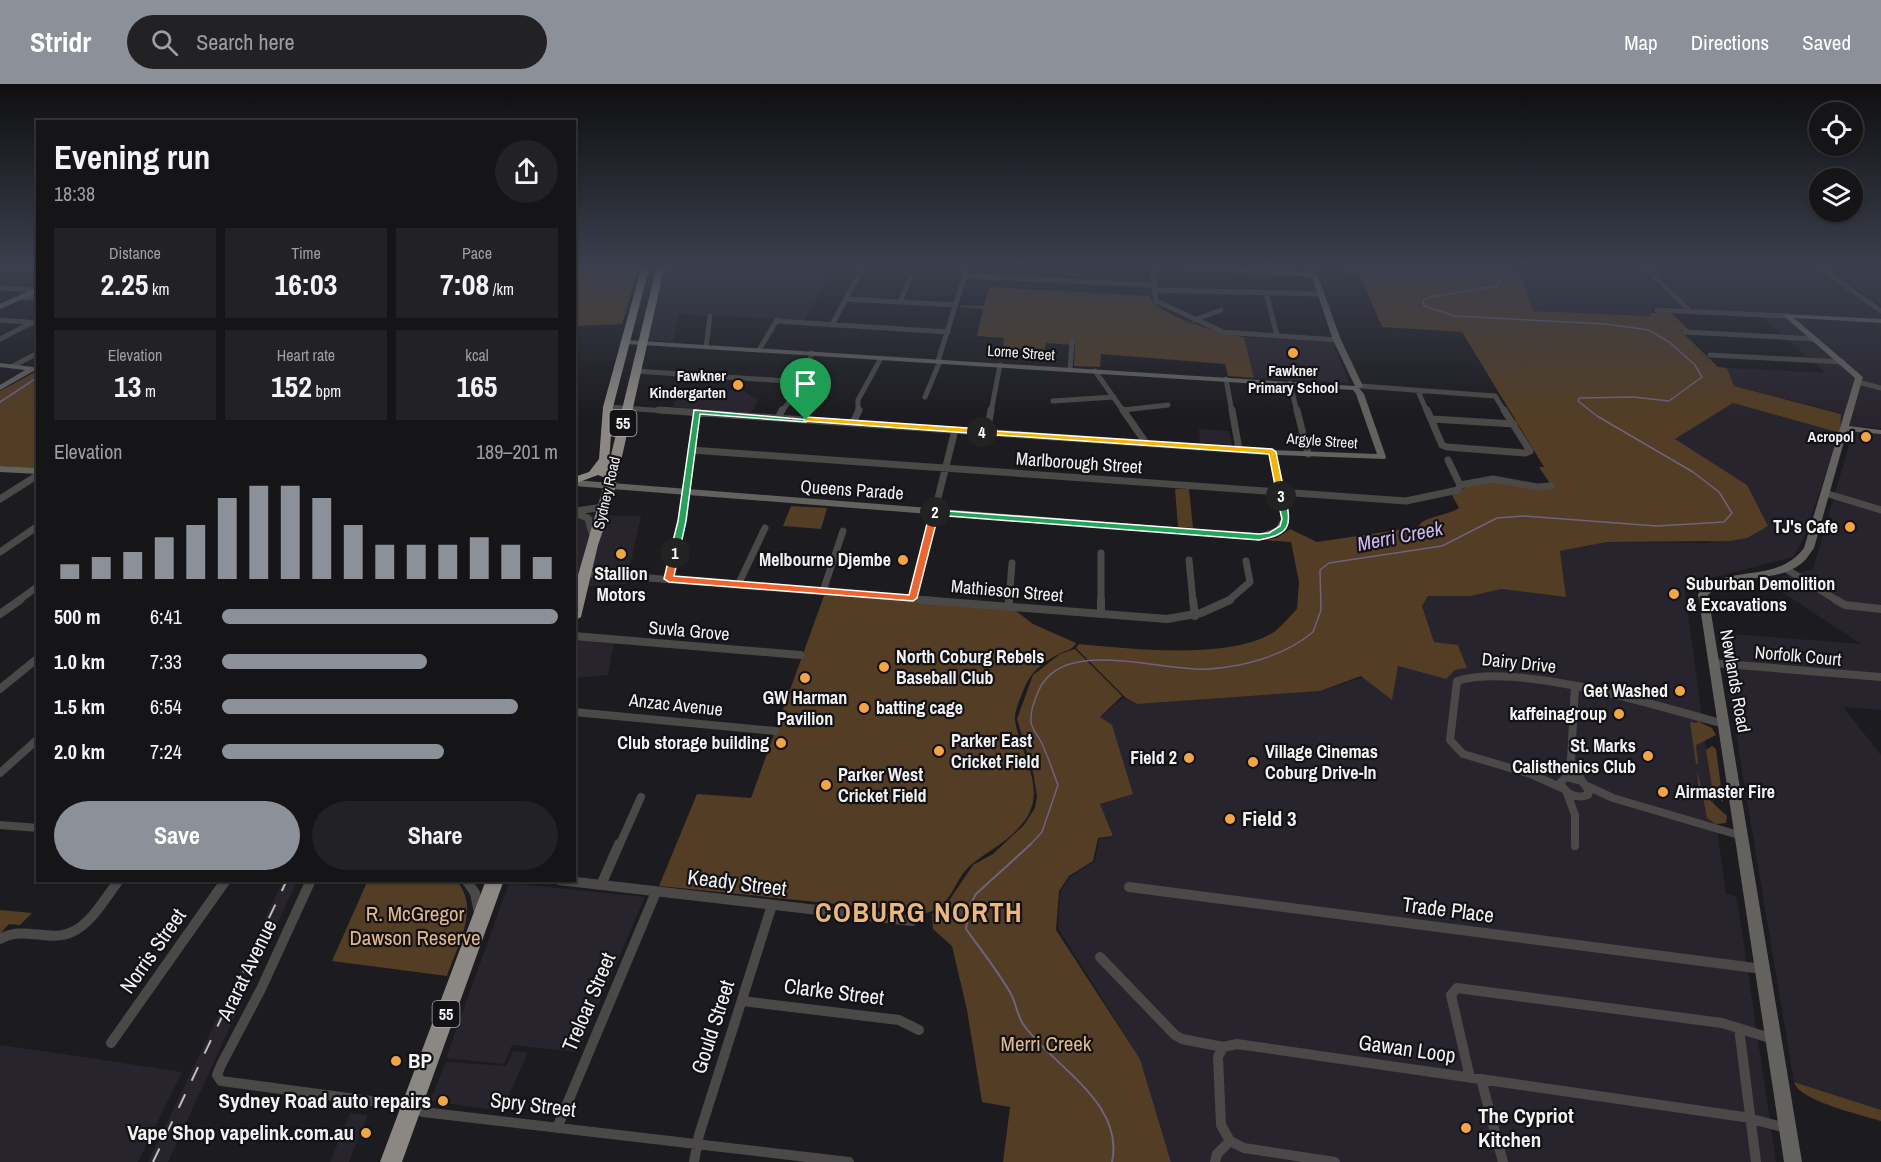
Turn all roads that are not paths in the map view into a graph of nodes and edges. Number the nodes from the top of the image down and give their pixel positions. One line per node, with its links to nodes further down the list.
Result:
1 (633, 315): 24 (highway, Sydney Road / 55)
2 (649, 315): 25 (highway, Sydney Road / 55)
3 (837, 315): 16 (street)
4 (953, 315): 17 (street)
5 (1184, 315): 13 (street)
6 (1207, 315): 13 (street)
7 (1272, 315): 19 (street)
8 (1329, 315): 22 (street)
9 (1774, 315): 11 (street)
10 (710, 316): 26 (street)
11 (1787, 316): 14 (street); 21 (street)
12 (0, 320): 15 (street)
13 (1194, 320): 19 (street)
14 (1881, 321)
15 (35, 323): 20 (street)
16 (832, 325): 17 (street); 27 (street)
17 (948, 332): 32 (street)
18 (1685, 332): 21 (street)
19 (1277, 336): 22 (street)
20 (0, 339)
21 (1815, 339): 33 (street)
22 (1337, 340): 44 (street)
23 (1071, 341): 37 (street)
24 (626, 342): 25 (street, Lorne Street); 52 (highway, Sydney Road / 55)
25 (642, 343): 26 (street, Lorne Street); 38 (highway, Sydney Road / 55)
26 (706, 346): 27 (street, Lorne Street)
27 (759, 350): 28 (street, Lorne Street)
28 (812, 353): 31 (street, Lorne Street); 41 (street)
29 (36, 354): 36 (street)
30 (1710, 355): 33 (street)
31 (881, 358): 32 (street, Lorne Street); 58 (street)
32 (939, 361): 35 (street, Lorne Street); 48 (street)
33 (1843, 362): 42 (street)
34 (0, 365): 36 (street)
35 (1000, 365): 37 (street, Lorne Street); 62 (street)
36 (13, 366): 45 (street)
37 (1070, 370): 39 (street, Lorne Street)
38 (635, 371): 41 (street); 53 (highway, Sydney Road / 55)
39 (1095, 371): 40 (street, Lorne Street); 49 (street)
40 (1226, 379): 43 (street, Lorne Street); 66 (street)
41 (801, 382): 56 (street)
42 (1858, 382): 46 (street); 60 (street, Newlands Road)
43 (1290, 383): 44 (street, Lorne Street); 69 (street)
44 (1357, 387): 47 (street, Lorne Street); 69 (street, Argyle Street)
45 (0, 388)
46 (1881, 388)
47 (1418, 391): 57 (street); 59 (street, Lorne Street)
48 (926, 397)
49 (1114, 397): 50 (street); 54 (street)
50 (1053, 401)
51 (1168, 405): 54 (street)
52 (608, 407): 53 (street, Argyle Street); 70 (highway, Sydney Road / 55)
53 (626, 407): 55 (street, Argyle Street); 79 (highway, Sydney Road / 55)
54 (1123, 410): 64 (street)
55 (697, 412): 56 (street, Argyle Street); 67 (street)
56 (778, 418): 58 (street, Argyle Street)
57 (1432, 419): 59 (street); 65 (street)
58 (853, 423): 61 (street, Argyle Street)
59 (1514, 424): 65 (street)
60 (1844, 428): 63 (street); 82 (street, Newlands Road)
61 (955, 430): 62 (street, Argyle Street); 71 (street)
62 (987, 432): 64 (street, Argyle Street)
63 (1881, 432)
64 (1146, 443): 66 (street, Argyle Street)
65 (1447, 447): 77 (street)
66 (1239, 449): 68 (street, Argyle Street)
67 (691, 450): 71 (street, Marlborough Street); 80 (street)
68 (1272, 452): 69 (street, Argyle Street); 81 (street)
69 (1308, 454)
70 (606, 456): 75 (highway); 79 (highway, Sydney Road / 55)
71 (945, 468): 81 (street, Marlborough Street); 87 (street)
72 (0, 469): 73 (street)
73 (36, 473)
74 (36, 474): 83 (street)
75 (576, 483)
76 (576, 484): 79 (street, Queens Parade)
77 (1460, 485): 78 (street, Marlborough Street); 81 (street, Marlborough Street)
78 (1551, 486)
79 (604, 487): 80 (street, Queens Parade); 84 (highway, Sydney Road / 55); 92 (highway, Sydney Road / 55)
80 (686, 493): 87 (street, Queens Parade); 100 (street)
81 (1280, 493): 87 (street, Queens Parade)
82 (1825, 494): 85 (street); 98 (street, Newlands Road)
83 (0, 499)
84 (597, 508): 86 (street); 92 (highway, Sydney Road / 55)
85 (1881, 510)
86 (576, 512)
87 (933, 512): 104 (street)
88 (576, 513): 92 (street)
89 (36, 527): 93 (street)
90 (765, 528): 101 (street)
91 (843, 531): 103 (street)
92 (592, 539): 99 (highway, Sydney Road / 55)
93 (0, 552)
94 (1101, 553): 109 (street)
95 (1189, 560): 110 (street)
96 (1246, 561): 110 (street, Mathieson Street)
97 (1012, 563): 105 (street)
98 (1786, 569): 107 (street); 114 (street, Newlands Road)
99 (585, 573): 100 (street, Mathieson Street); 106 (highway, Sydney Road / 55)
100 (669, 579): 101 (street, Mathieson Street)
101 (738, 585): 103 (street, Mathieson Street)
102 (36, 587): 108 (street)
103 (823, 591): 104 (street, Mathieson Street)
104 (913, 598): 105 (street, Mathieson Street)
105 (1009, 606): 109 (street, Mathieson Street)
106 (576, 609)
107 (1881, 609)
108 (0, 614)
109 (1101, 614): 110 (street, Mathieson Street)
110 (1195, 616)
111 (576, 636): 112 (street, Suvla Grove)
112 (800, 655)
113 (36, 660): 117 (street)
114 (1713, 663): 115 (street, Norfolk Court); 119 (street, Newlands Road)
115 (1881, 677)
116 (1575, 686): 119 (street, Dairy Drive); 122 (street); 124 (street, Dairy Drive)
117 (0, 689)
118 (576, 711): 120 (street, Anzac Avenue)
119 (1724, 724): 130 (street, Newlands Road)
120 (775, 731)
121 (36, 741): 123 (street)
122 (1570, 760): 124 (street); 125 (street)
123 (0, 773)
124 (1564, 784): 125 (street); 125 (street); 127 (street)
125 (1585, 790): 127 (street); 130 (street)
126 (641, 797): 138 (street)
127 (1575, 815): 131 (street)
128 (0, 825): 129 (street)
129 (36, 828)
130 (1742, 836): 146 (street, Newlands Road)
131 (1575, 846)
132 (117, 882): 144 (street)
133 (225, 882): 151 (street, Norris Street)
134 (310, 882): 153 (street, Ararat Avenue)
135 (467, 882): 142 (street)
136 (494, 882): 142 (highway, 55)
137 (576, 882): 138 (street, Keady Street)
138 (601, 885): 140 (street, Keady Street)
139 (1129, 887): 146 (street, Trade Place)
140 (656, 892): 141 (street, Keady Street); 157 (street, Treloar Street)
141 (772, 905): 143 (street, Keady Street); 147 (street, Gould Street)
142 (480, 920): 155 (highway, 55)
143 (912, 921)
144 (0, 939)
145 (1100, 957): 152 (street, Gawan Loop)
146 (1763, 969): 150 (street, Newlands Road)
147 (742, 1001): 149 (street, Clarke Street); 160 (street, Gould Street)
148 (1739, 1028): 150 (street); 154 (street); 156 (street)
149 (919, 1030)
150 (1774, 1040): 158 (street, Newlands Road)
151 (111, 1043)
152 (1223, 1047): 154 (street, Gawan Loop); 159 (street)
153 (217, 1075): 155 (street, Spry Street)
154 (1475, 1078): 156 (street, Gawan Loop); 166 (street)
155 (411, 1108): 157 (street, Spry Street); 161 (highway, 55)
156 (1750, 1118): 158 (street, Gawan Loop); 167 (street)
157 (557, 1128): 160 (street, Spry Street)
158 (1788, 1129): 168 (street, Newlands Road)
159 (1230, 1141): 164 (street); 165 (street)
160 (698, 1146): 162 (street, Gould Street); 163 (street, Spry Street)
161 (391, 1162)
162 (694, 1162)
163 (849, 1162)
164 (1215, 1162)
165 (1335, 1162)
166 (1503, 1162)
167 (1756, 1162)
168 (1794, 1162)

